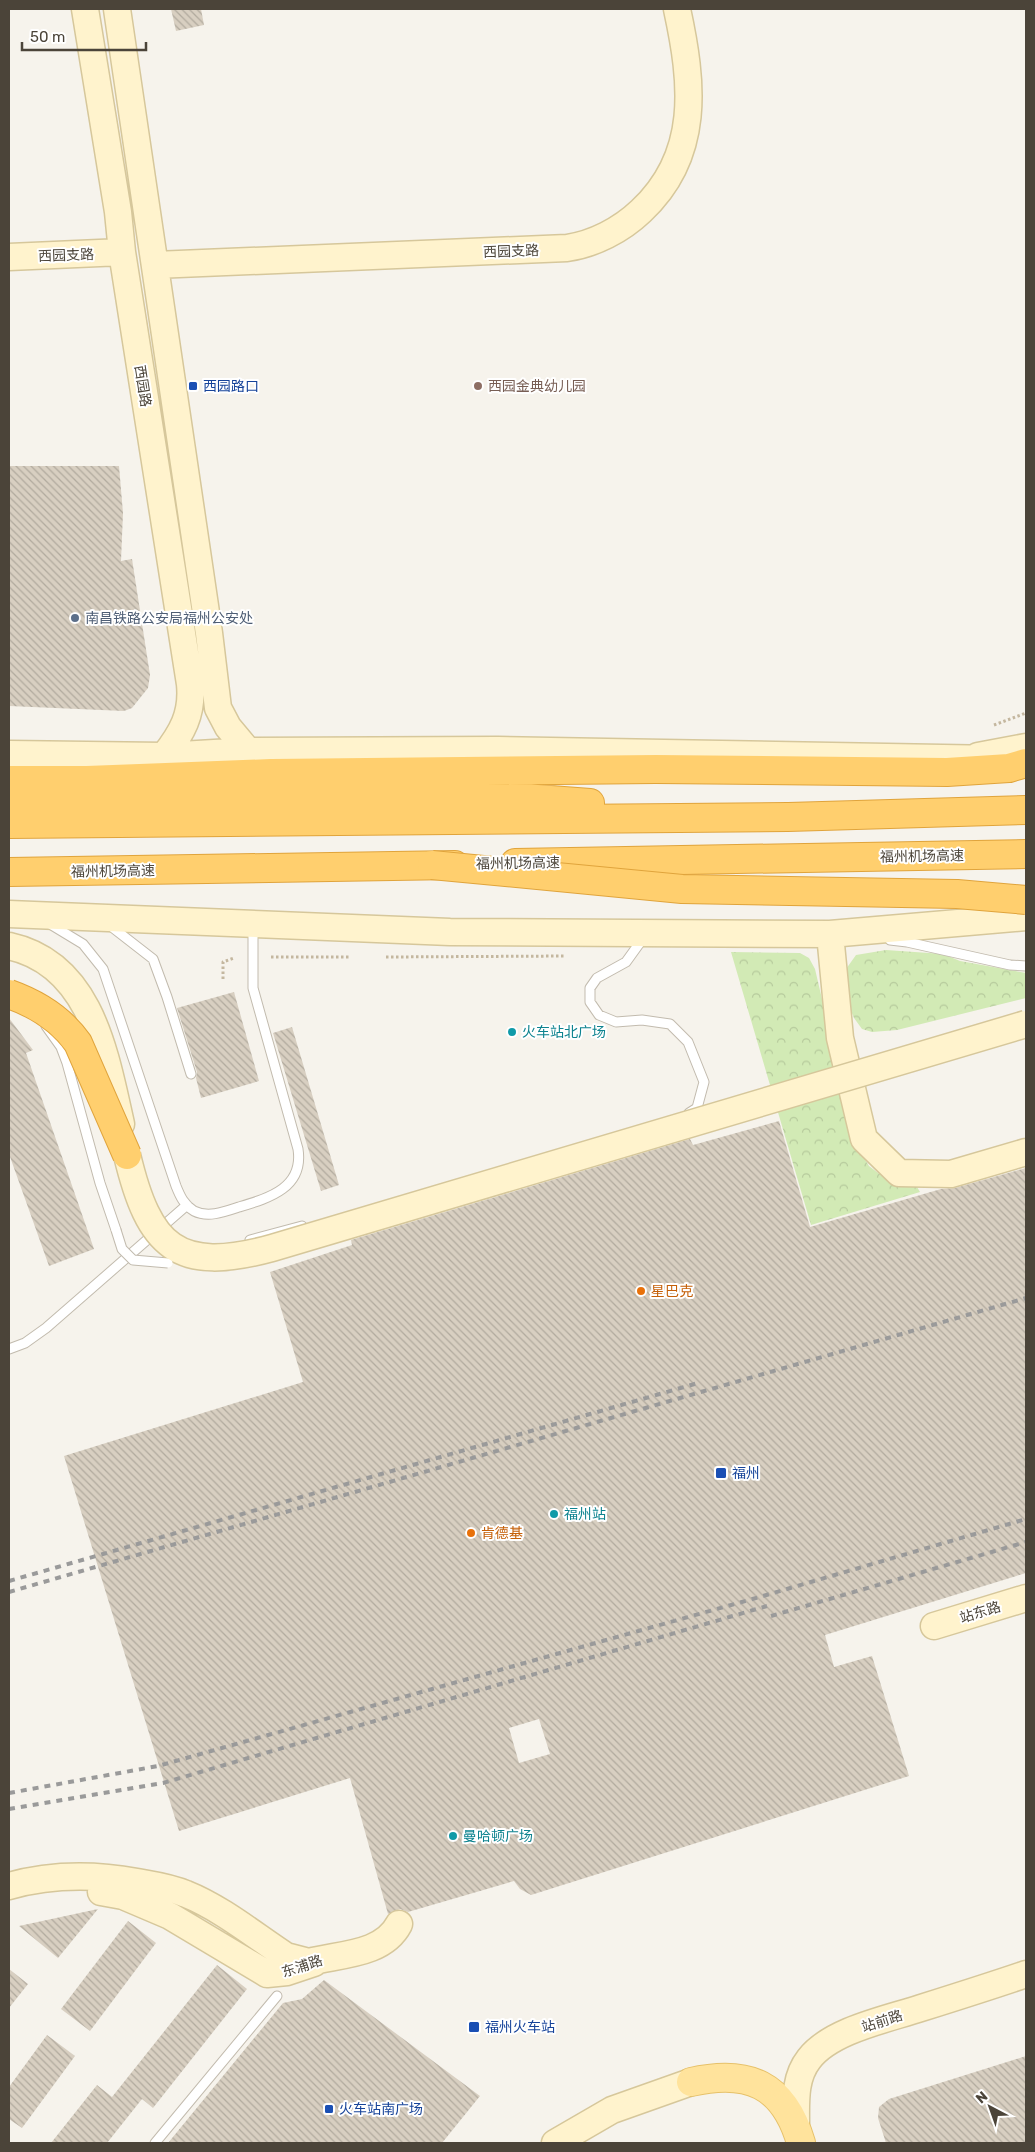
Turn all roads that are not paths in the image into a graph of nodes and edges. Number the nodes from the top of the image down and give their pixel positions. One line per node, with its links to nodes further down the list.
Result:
1 (85, 9): 4 (main road, 西园路)
2 (117, 9): 6 (main road)
3 (677, 9): 6 (main road, 西园支路)
4 (122, 252): 5 (main road, 西园支路); 10 (main road, 西园路)
5 (9, 257)
6 (155, 265): 8 (main road)
7 (1026, 747): 11 (main road)
8 (248, 752): 10 (main road); 11 (main road)
9 (9, 754): 10 (main road)
10 (164, 756)
11 (970, 757): 12 (main road)
12 (1026, 762): 13 (highway)
13 (9, 780)
14 (9, 801): 16 (highway)
15 (1026, 810): 16 (highway)
16 (788, 817): 17 (highway)
17 (9, 824)
18 (1026, 854): 19 (highway, 福州机场高速, bridge)
19 (432, 865): 20 (highway, 福州机场高速); 22 (highway, bridge)
20 (9, 872)
21 (1026, 892): 28 (main road)
22 (1026, 900)
23 (18, 914): 24 (main road); 37 (lane)
24 (98, 916): 26 (main road); 33 (lane)
25 (1026, 917): 28 (main road)
26 (253, 922): 27 (main road); 37 (lane)
27 (646, 933): 28 (main road); 36 (lane)
28 (830, 934): 30 (lane); 34 (main road)
29 (9, 946): 35 (main road, bridge)
30 (1026, 966)
31 (9, 993): 35 (highway, bridge); 40 (lane, bridge)
32 (1026, 1024): 35 (main road, bridge)
33 (191, 1074)
34 (1026, 1152)
35 (128, 1155)
36 (471, 1178)
37 (187, 1206): 41 (lane)
38 (310, 1223): 39 (lane)
39 (243, 1242)
40 (224, 1247)
41 (9, 1349)
42 (1026, 1598): 43 (main road, 站东路)
43 (934, 1626)
44 (9, 1886): 47 (main road, 东浦路)
45 (9, 1903): 47 (main road, 东浦路)
46 (400, 1924): 47 (main road)
47 (332, 1956)
48 (1026, 1974): 51 (main road, 站前路)
49 (277, 1996): 52 (lane)
50 (690, 2082): 51 (main road); 53 (main road)
51 (799, 2134)
52 (155, 2143)
53 (556, 2143)

